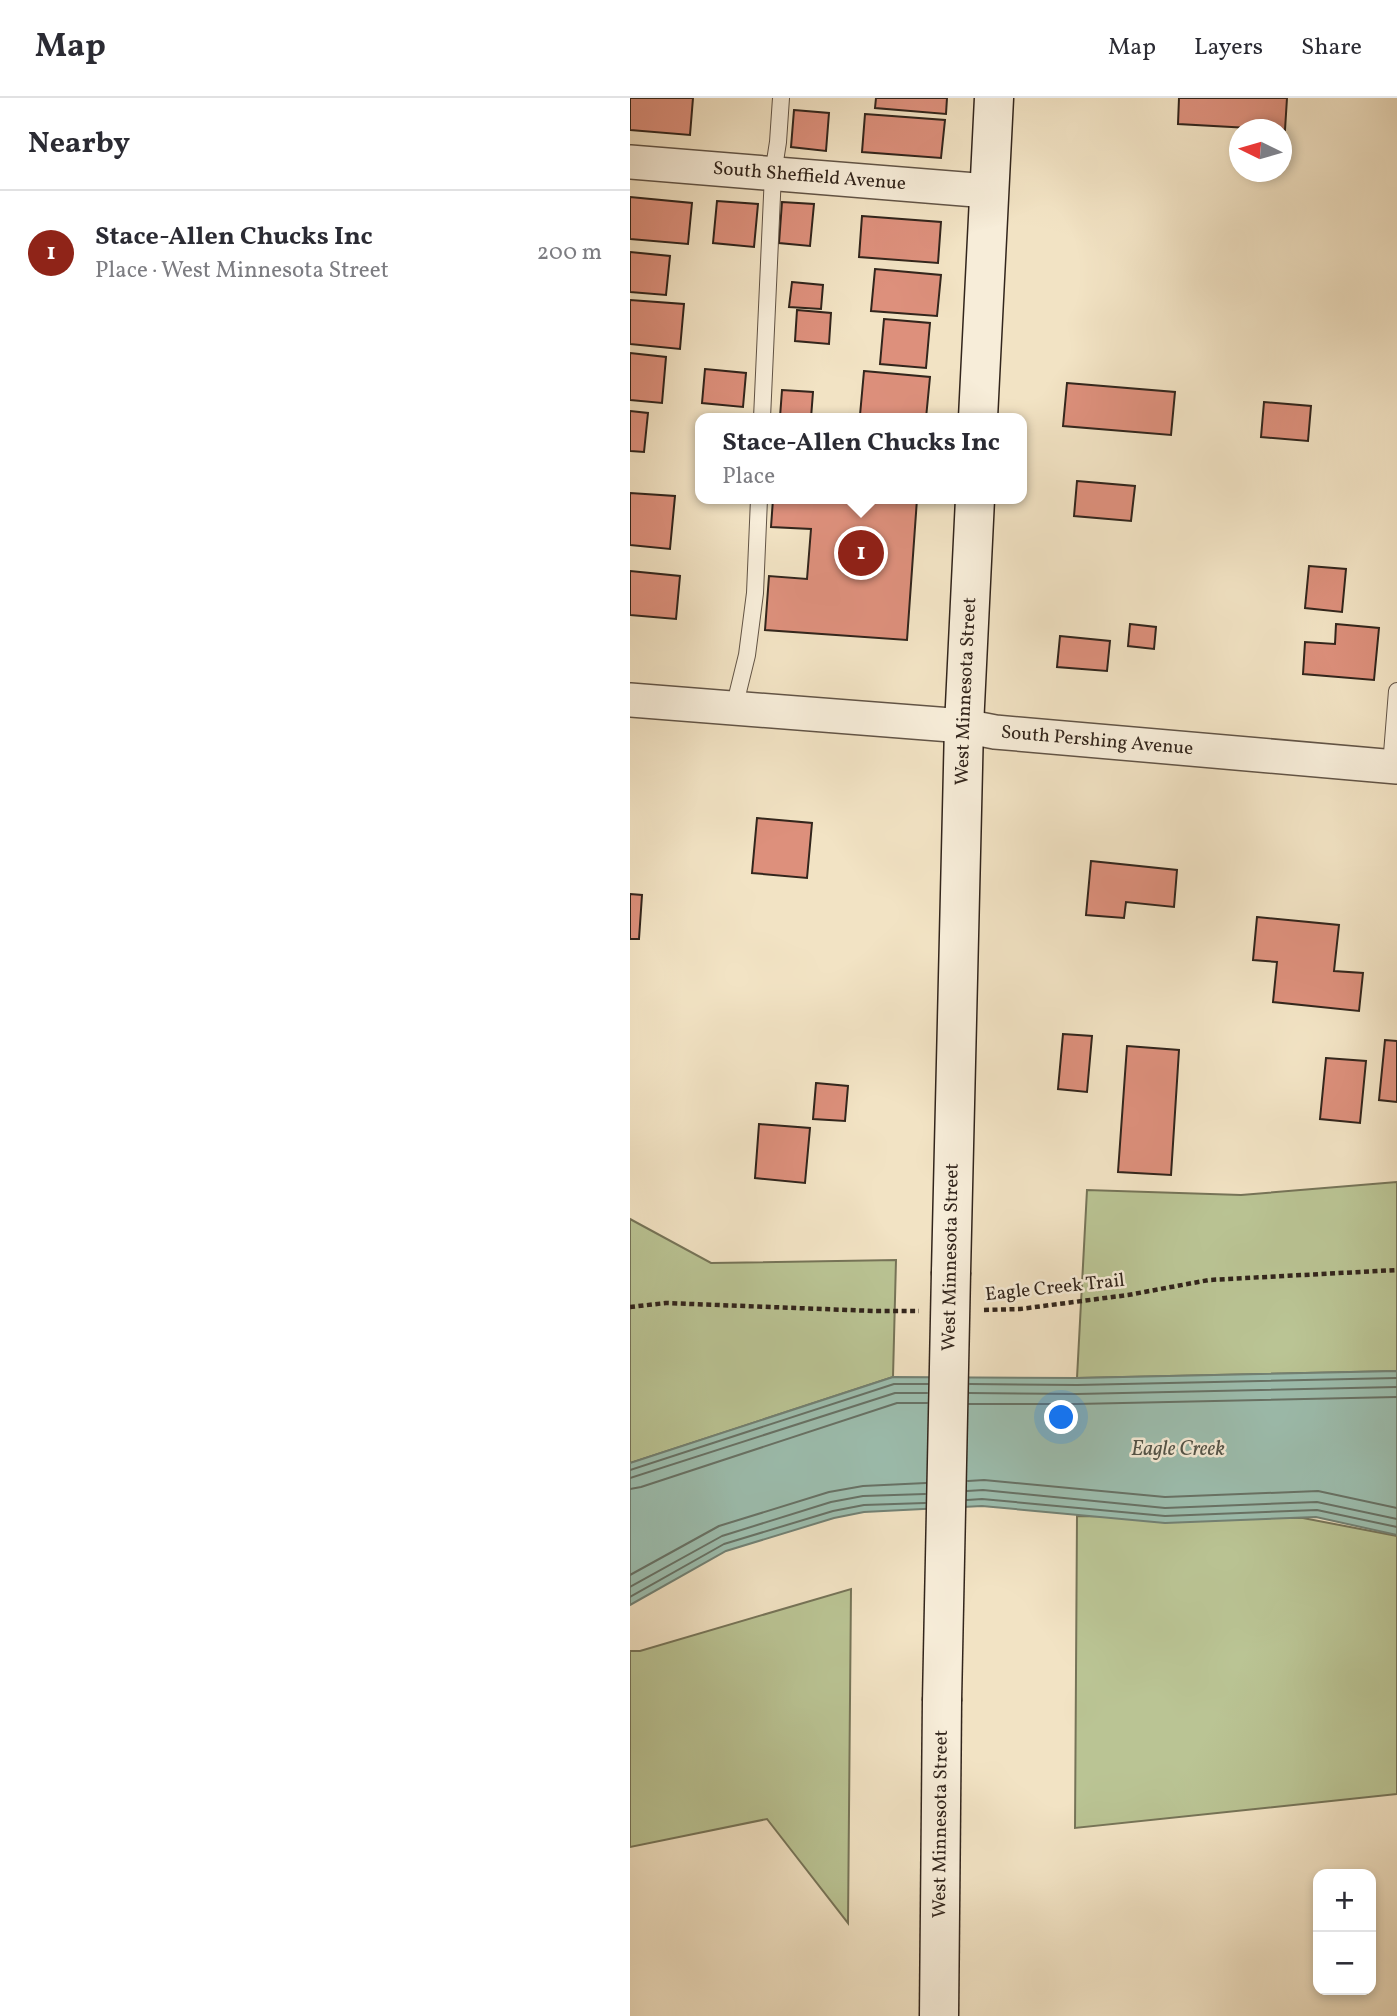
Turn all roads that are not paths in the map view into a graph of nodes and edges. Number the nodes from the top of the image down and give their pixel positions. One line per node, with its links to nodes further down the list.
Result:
1 (781, 98): 4 (lane)
2 (993, 98): 5 (street)
3 (630, 162): 4 (street, South Sheffield Avenue)
4 (773, 174): 5 (street, South Sheffield Avenue); 6 (lane)
5 (989, 191): 7 (street)
6 (762, 413)
7 (978, 413)
8 (759, 504): 12 (lane)
9 (975, 504): 13 (street, West Minnesota Street)
10 (1397, 691): 14 (lane)
11 (630, 700): 12 (street, South Pershing Avenue)
12 (734, 708): 13 (street, South Pershing Avenue)
13 (964, 726): 14 (street, South Pershing Avenue); 15 (street, West Minnesota Street, bridge)
14 (1394, 766)
15 (939, 2016)

